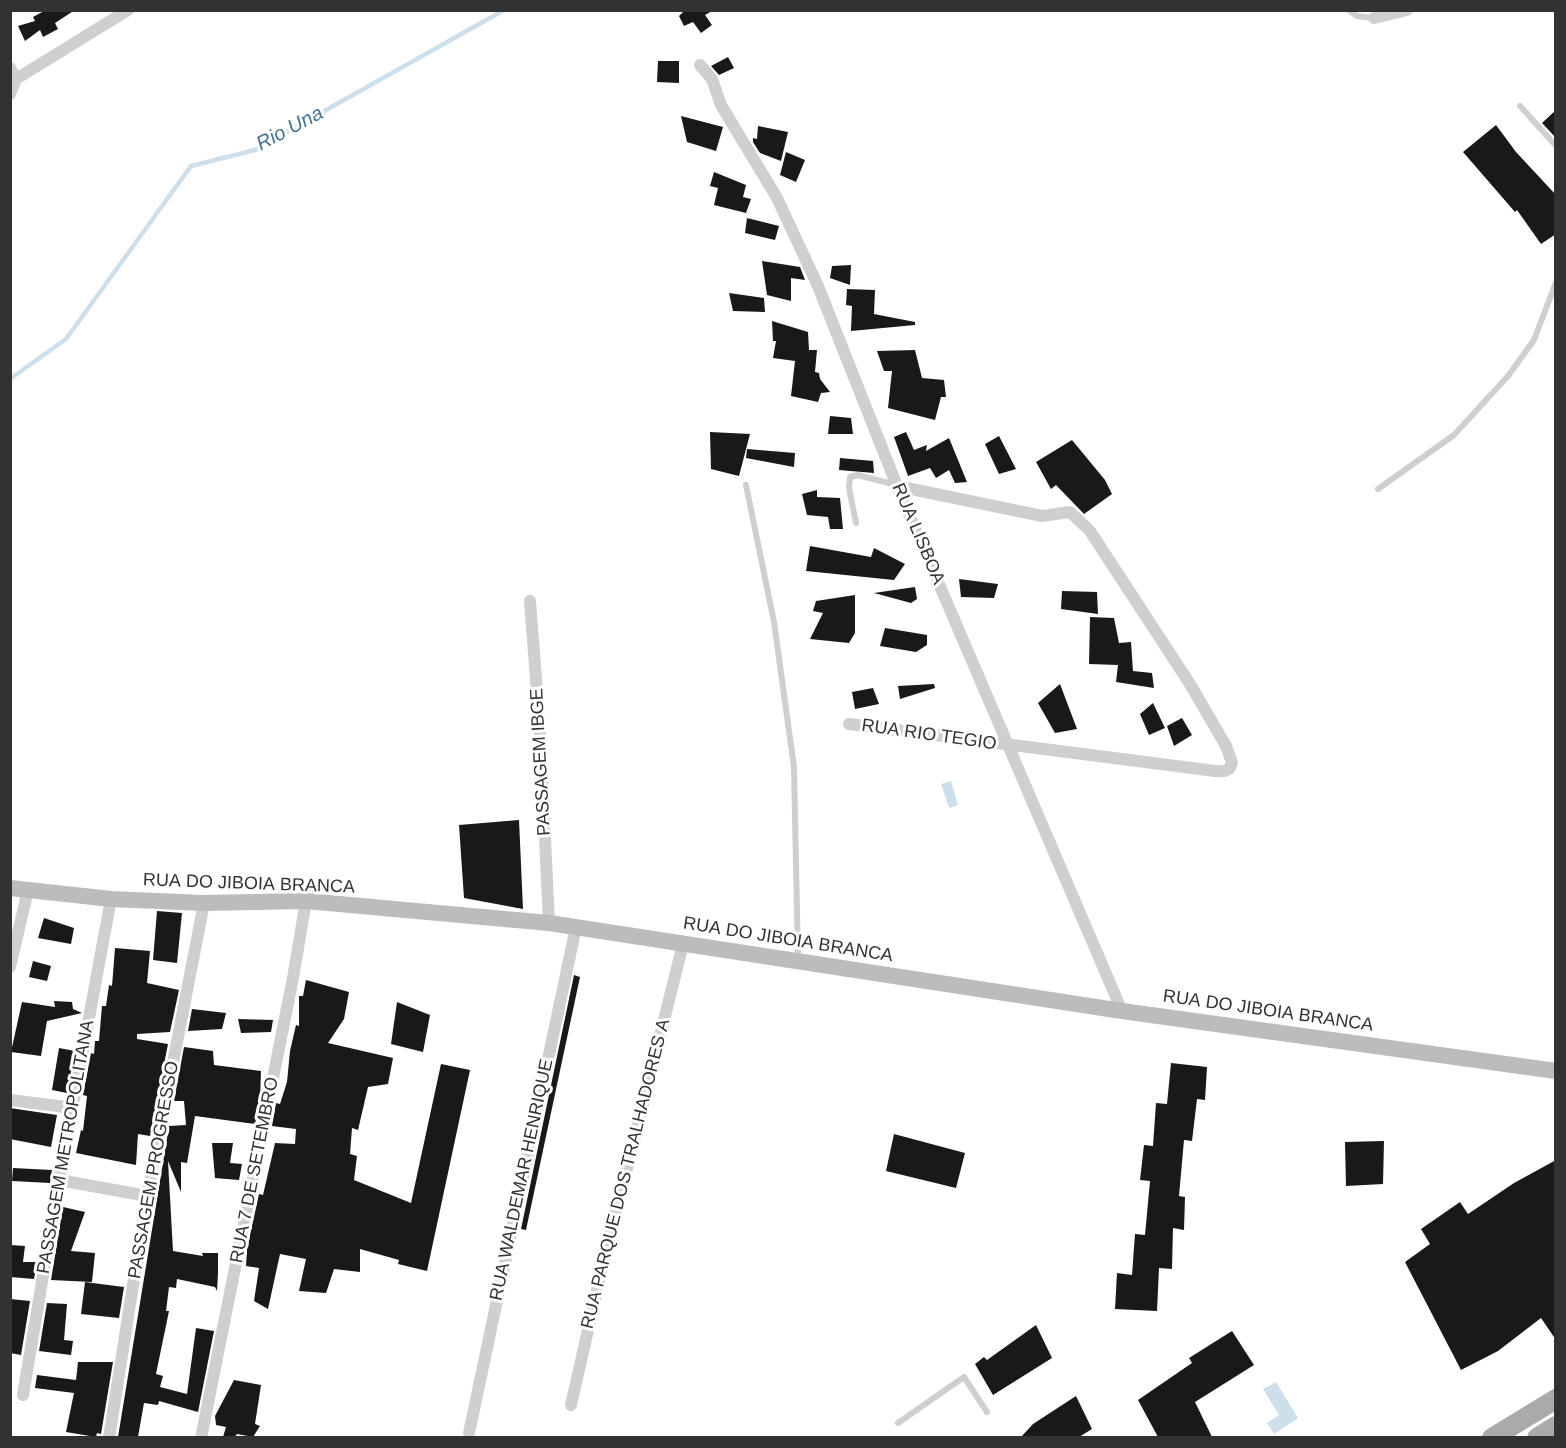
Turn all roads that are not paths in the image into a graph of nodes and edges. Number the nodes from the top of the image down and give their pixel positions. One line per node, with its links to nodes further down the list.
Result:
1 (128, 10): 7 (street)
2 (1349, 10): 4 (lane)
3 (1407, 10): 4 (street)
4 (1374, 18)
5 (700, 65): 13 (street, RUA LISBOA)
6 (10, 68): 7 (street)
7 (16, 79): 8 (street)
8 (10, 94)
9 (1520, 106): 10 (lane)
10 (1556, 146)
11 (1556, 282): 14 (lane)
12 (746, 485): 27 (lane)
13 (897, 486): 15 (lane); 18 (street, RUA LISBOA); 18 (street, RUA RIO TEGIO)
14 (1378, 489)
15 (856, 524)
16 (530, 601): 24 (street, PASSAGEM IBGE)
17 (849, 724): 18 (street, RUA RIO TEGIO)
18 (1009, 745): 29 (street, RUA LISBOA)
19 (10, 888): 20 (main road, RUA DO JIBOIA BRANCA)
20 (28, 890): 21 (main road, RUA DO JIBOIA BRANCA); 28 (street)
21 (111, 899): 23 (main road, RUA DO JIBOIA BRANCA); 32 (street, PASSAGEM METROPOLITANA)
22 (306, 901): 23 (main road, RUA DO JIBOIA BRANCA); 24 (main road, RUA DO JIBOIA BRANCA); 43 (street, RUA 7 DE SETEMBRO)
23 (204, 903): 34 (street, PASSAGEM PROGRESSO)
24 (549, 923): 25 (main road, RUA DO JIBOIA BRANCA)
25 (576, 927): 26 (main road, RUA DO JIBOIA BRANCA); 41 (street, RUA WALDEMAR HENRIQUE)
26 (683, 944): 27 (main road, RUA DO JIBOIA BRANCA); 37 (street, RUA PARQUE DOS TRALHADORES A)
27 (798, 963): 29 (main road, RUA DO JIBOIA BRANCA)
28 (10, 967)
29 (1122, 1011): 30 (main road, RUA DO JIBOIA BRANCA)
30 (1556, 1071)
31 (10, 1100): 32 (street)
32 (74, 1108): 33 (street, PASSAGEM METROPOLITANA)
33 (59, 1180): 34 (street); 35 (street, PASSAGEM METROPOLITANA)
34 (147, 1196): 42 (street, PASSAGEM PROGRESSO)
35 (23, 1395)
36 (1556, 1399): 44 (main road)
37 (571, 1405)
38 (987, 1412): 39 (lane)
39 (898, 1423)
40 (1556, 1426): 45 (main road)
41 (469, 1433)
42 (109, 1437)
43 (201, 1437)
44 (1492, 1437)
45 (1537, 1437)

